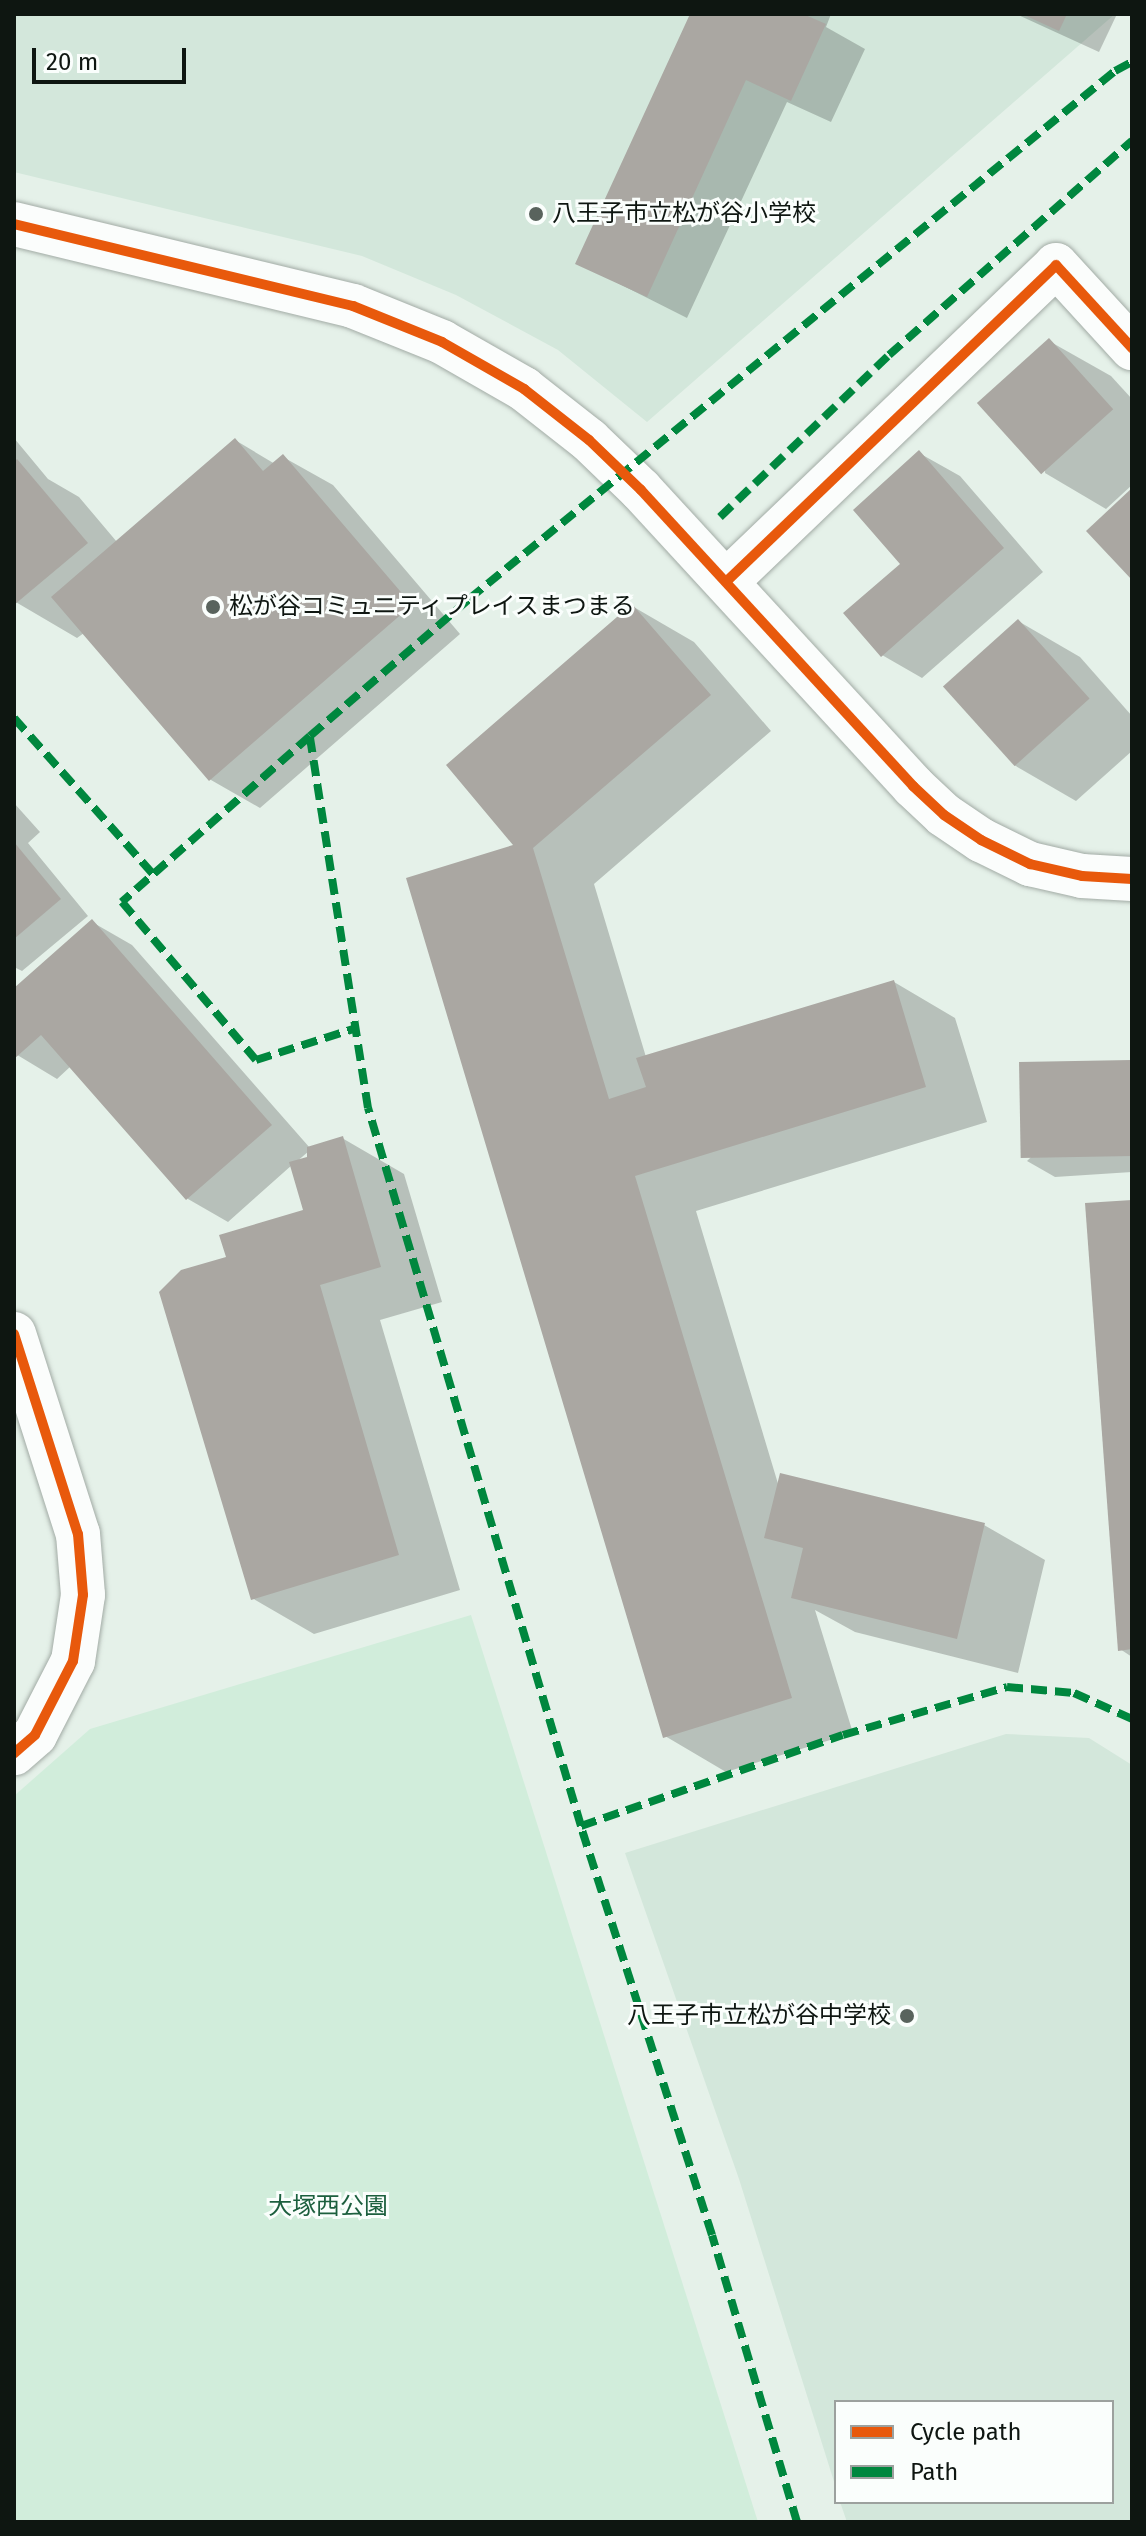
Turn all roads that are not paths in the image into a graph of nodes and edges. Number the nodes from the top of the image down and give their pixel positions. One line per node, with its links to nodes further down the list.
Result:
1 (14, 224): 3 (street)
2 (1132, 348): 3 (street)
3 (727, 581): 4 (street)
4 (1132, 879)
5 (14, 1334): 6 (street)
6 (14, 1753)

